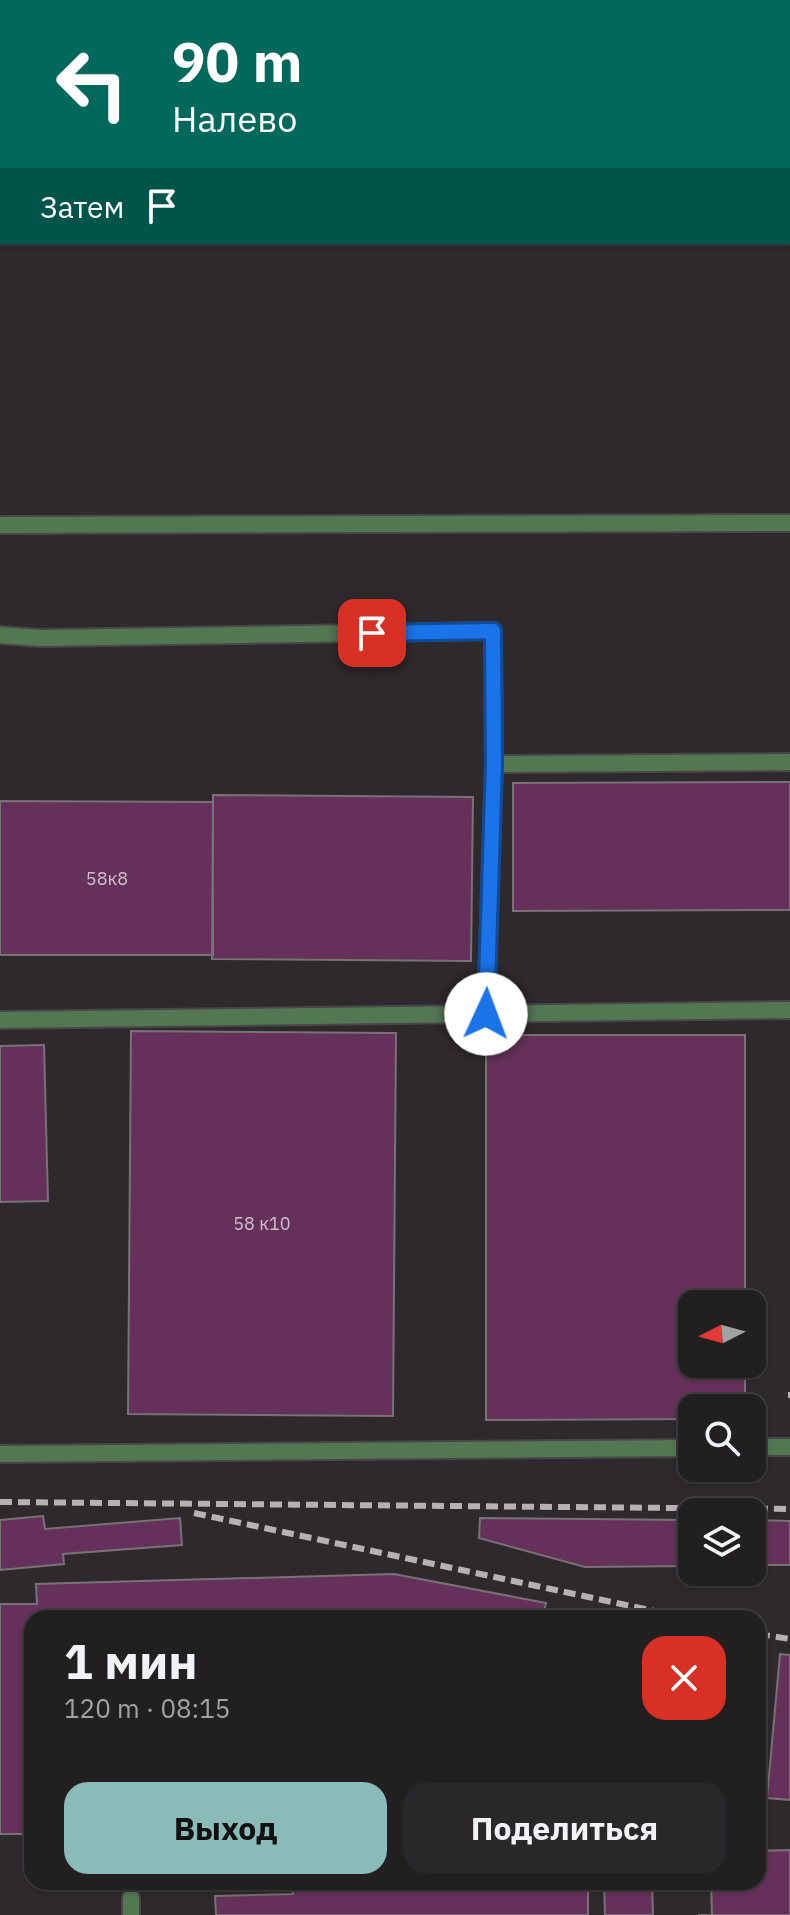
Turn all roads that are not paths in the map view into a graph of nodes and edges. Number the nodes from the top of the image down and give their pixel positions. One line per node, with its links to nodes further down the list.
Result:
1 (790, 523): 2 (lane)
2 (0, 525)
3 (0, 635): 5 (lane)
4 (790, 762): 5 (lane)
5 (494, 764): 7 (lane)
6 (790, 1010): 7 (lane)
7 (486, 1014): 8 (lane)
8 (0, 1020)
9 (766, 1447): 10 (lane)
10 (790, 1447)
11 (678, 1448): 12 (lane)
12 (0, 1454)

